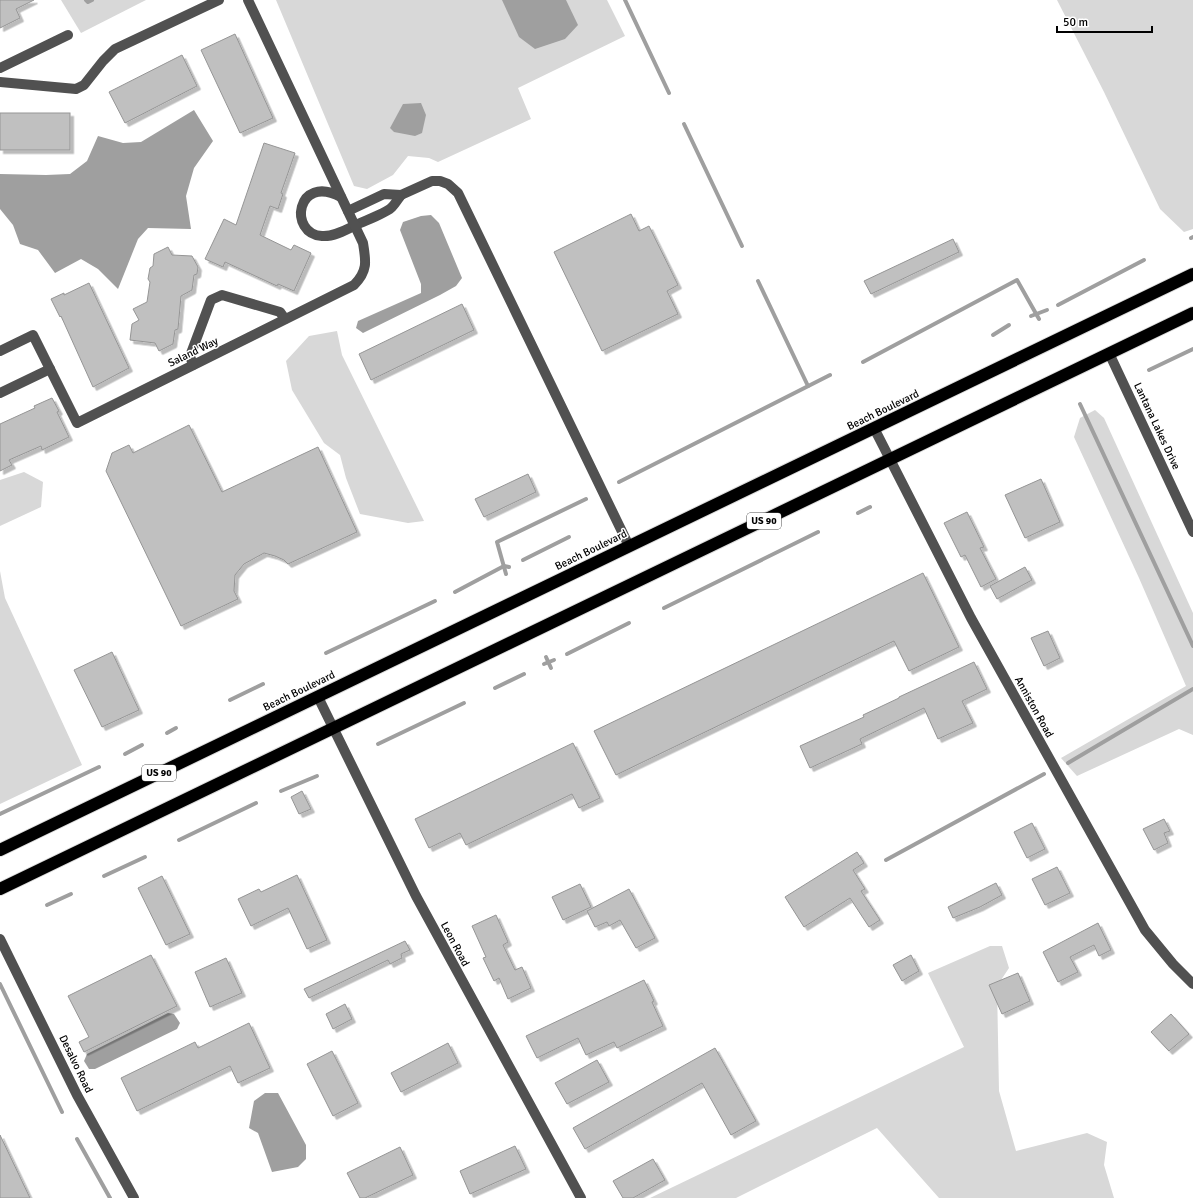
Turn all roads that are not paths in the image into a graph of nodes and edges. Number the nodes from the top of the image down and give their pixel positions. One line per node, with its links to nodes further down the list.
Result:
1 (219, 0): 5 (street)
2 (248, 0): 7 (street, Saland Way)
3 (68, 35): 4 (street)
4 (0, 68)
5 (0, 82)
6 (401, 195): 8 (street); 9 (street); 21 (street)
7 (341, 197): 8 (street, Saland Way); 9 (street)
8 (348, 211): 9 (street, Saland Way)
9 (355, 226): 12 (street, Saland Way)
10 (1193, 274): 18 (highway, Beach Boulevard / US 90)
11 (1193, 313): 14 (highway, US 90)
12 (285, 319): 15 (street, Saland Way); 15 (street)
13 (0, 351): 16 (street, Saland Way)
14 (1109, 353): 19 (highway, US 90); 20 (street, Lantana Lakes Drive)
15 (193, 365): 16 (street, Saland Way)
16 (50, 368): 17 (street)
17 (0, 393)
18 (874, 428): 19 (street, Anniston Road); 21 (highway, Beach Boulevard / US 90)
19 (890, 460): 23 (highway, US 90); 27 (street, Anniston Road)
20 (1193, 532)
21 (629, 546): 22 (highway, Beach Boulevard / US 90)
22 (318, 696): 23 (street, Leon Road); 24 (highway, Beach Boulevard / US 90)
23 (335, 728): 25 (highway, US 90); 29 (street, Leon Road)
24 (0, 850)
25 (0, 889)
26 (0, 939): 28 (street, Desalvo Road)
27 (1193, 984)
28 (134, 1198)
29 (581, 1198)

